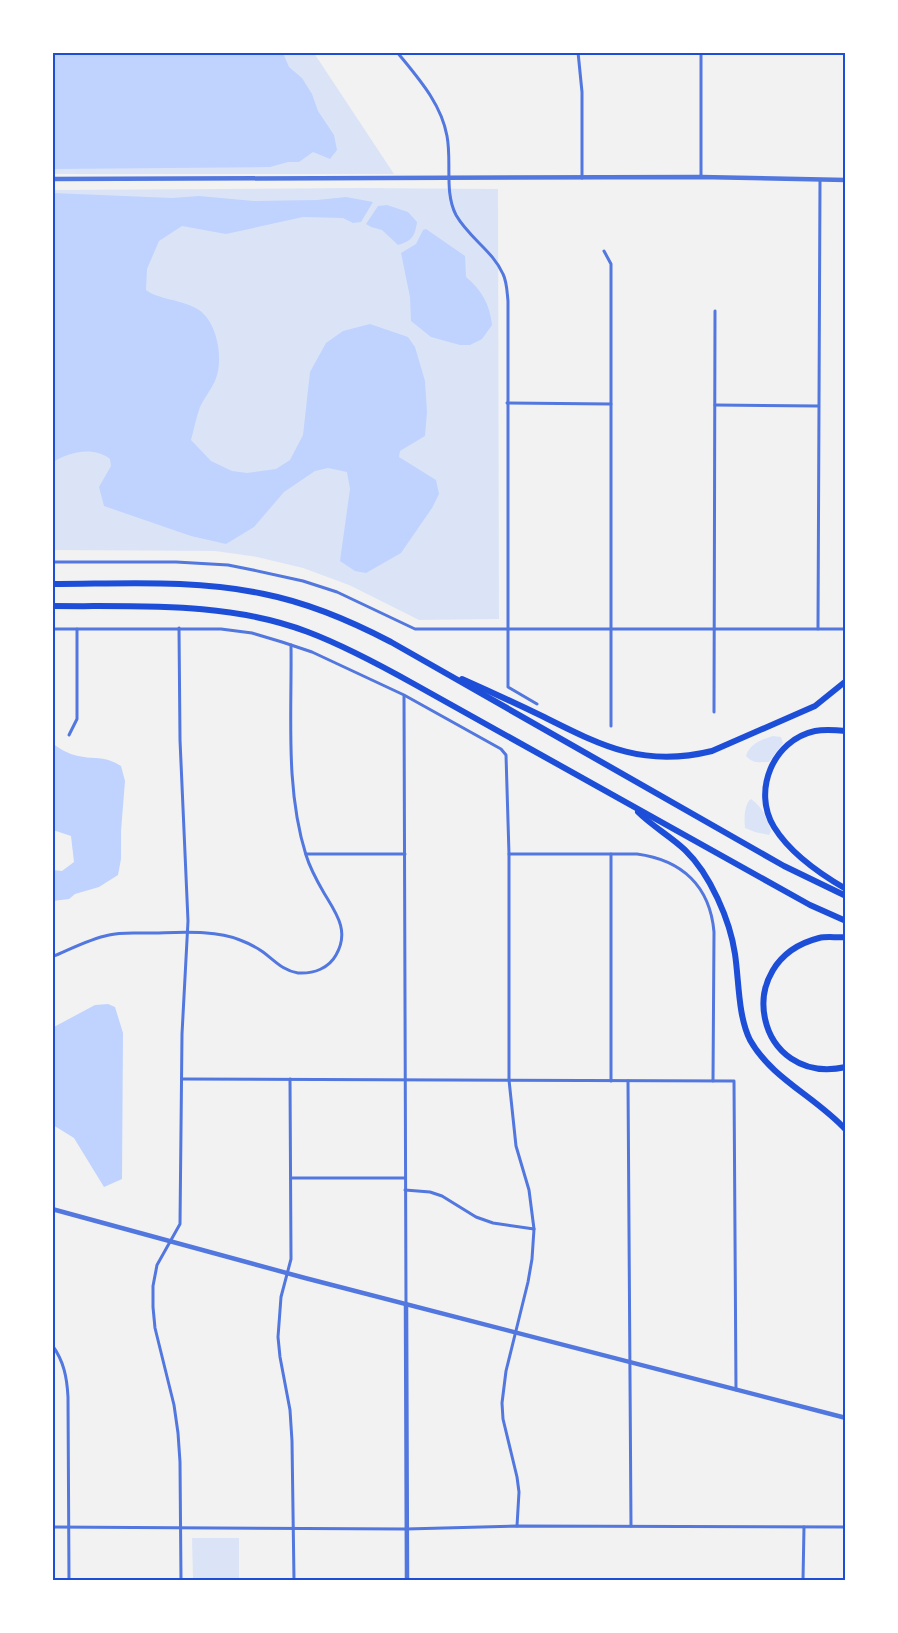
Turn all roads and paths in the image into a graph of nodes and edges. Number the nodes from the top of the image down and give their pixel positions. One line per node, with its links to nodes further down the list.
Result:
1 (397, 52): 7 (street)
2 (578, 52): 5 (street)
3 (701, 52): 4 (street)
4 (701, 177): 5 (street); 6 (street)
5 (582, 178): 7 (street)
6 (820, 178): 9 (street); 15 (street)
7 (450, 179): 8 (street); 12 (street)
8 (52, 180)
9 (846, 180)
10 (604, 251): 13 (street)
11 (714, 311): 14 (street)
12 (507, 403): 13 (street); 26 (street)
13 (612, 404): 22 (street)
14 (715, 405): 15 (street); 23 (street)
15 (818, 406): 24 (street)
16 (52, 562): 26 (street)
17 (52, 584): 28 (highway)
18 (52, 606): 36 (highway)
19 (179, 628): 21 (street); 27 (street); 44 (street)
20 (52, 629): 21 (street)
21 (77, 629): 35 (street)
22 (611, 629): 23 (street); 26 (street); 33 (street)
23 (714, 629): 24 (street); 32 (street)
24 (818, 629): 25 (street)
25 (846, 629)
26 (508, 630): 31 (street)
27 (291, 645): 30 (street); 37 (street)
28 (422, 660): 29 (highway); 42 (highway)
29 (846, 681)
30 (404, 695): 38 (street); 39 (street)
31 (537, 704)
32 (714, 712)
33 (611, 726)
34 (846, 731): 41 (highway)
35 (69, 735)
36 (631, 806): 43 (highway); 55 (highway)
37 (306, 854): 38 (street); 44 (street)
38 (404, 854): 50 (street)
39 (509, 854): 40 (street); 51 (street)
40 (611, 854): 52 (street); 54 (street)
41 (846, 889)
42 (846, 896)
43 (846, 921)
44 (188, 933): 46 (street); 48 (street)
45 (846, 937): 47 (highway)
46 (52, 957)
47 (846, 1067)
48 (182, 1079): 49 (street); 61 (street)
49 (290, 1080): 50 (street); 56 (street)
50 (405, 1080): 51 (street); 57 (street)
51 (509, 1080): 52 (street); 60 (street)
52 (611, 1081): 53 (street)
53 (628, 1081): 54 (street); 66 (street)
54 (713, 1081): 67 (street)
55 (846, 1130)
56 (291, 1178): 57 (street); 62 (street)
57 (405, 1178): 58 (street)
58 (405, 1190): 60 (street); 63 (street)
59 (52, 1209): 61 (street)
60 (534, 1229): 64 (street)
61 (170, 1242): 62 (street); 75 (street)
62 (287, 1274): 63 (street); 76 (street)
63 (406, 1305): 64 (street); 77 (street)
64 (515, 1333): 66 (street); 69 (street)
65 (52, 1345): 72 (street)
66 (630, 1363): 67 (street); 70 (street)
67 (736, 1390): 68 (street)
68 (846, 1418)
69 (517, 1526): 70 (street); 77 (street)
70 (631, 1526): 73 (street)
71 (52, 1527): 72 (street)
72 (69, 1527): 75 (street); 78 (street)
73 (804, 1527): 74 (street); 82 (street)
74 (846, 1527)
75 (181, 1528): 76 (street); 79 (street)
76 (293, 1528): 77 (street); 80 (street)
77 (406, 1529): 81 (street)
78 (69, 1580)
79 (181, 1580)
80 (294, 1580)
81 (407, 1580)
82 (803, 1580)

